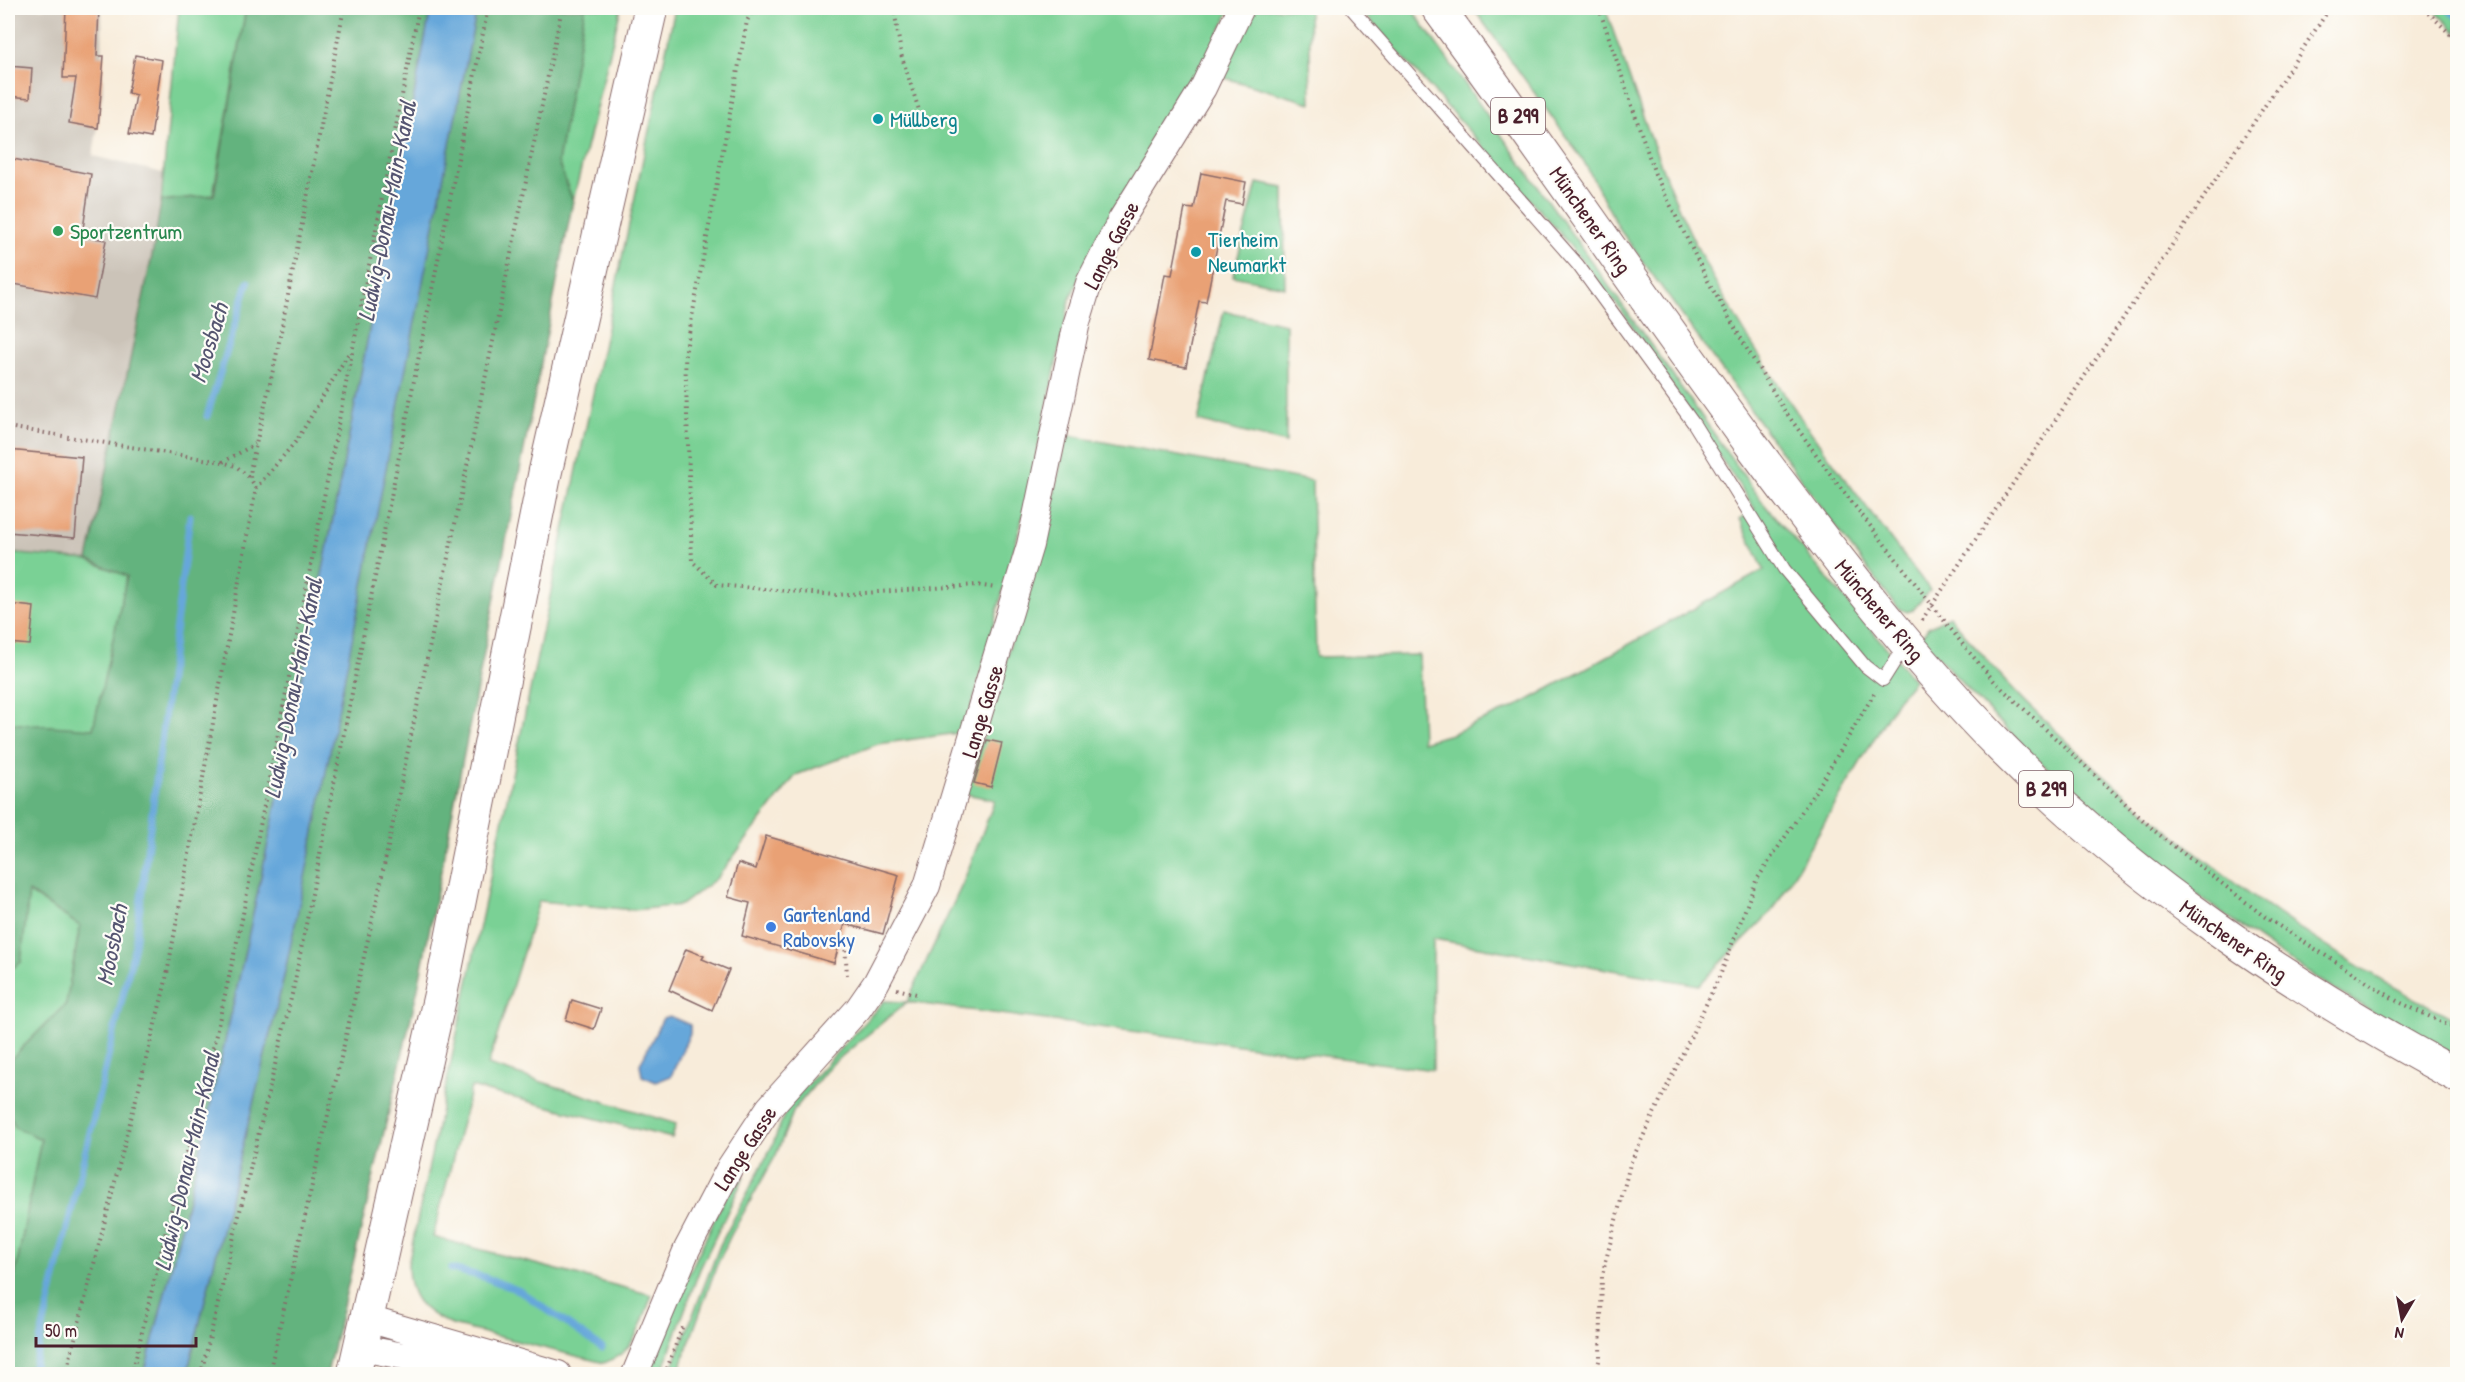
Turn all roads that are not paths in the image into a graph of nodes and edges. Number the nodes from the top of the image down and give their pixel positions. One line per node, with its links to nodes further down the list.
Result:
1 (651, 8): 7 (main road)
2 (1241, 8): 9 (street, Lange Gasse)
3 (1351, 8): 5 (lane)
4 (1438, 8): 5 (main road, Münchener Ring / B 299)
5 (1906, 643): 6 (main road, Münchener Ring / B 299)
6 (2457, 1076)
7 (361, 1347): 8 (street)
8 (558, 1374)
9 (635, 1374)

